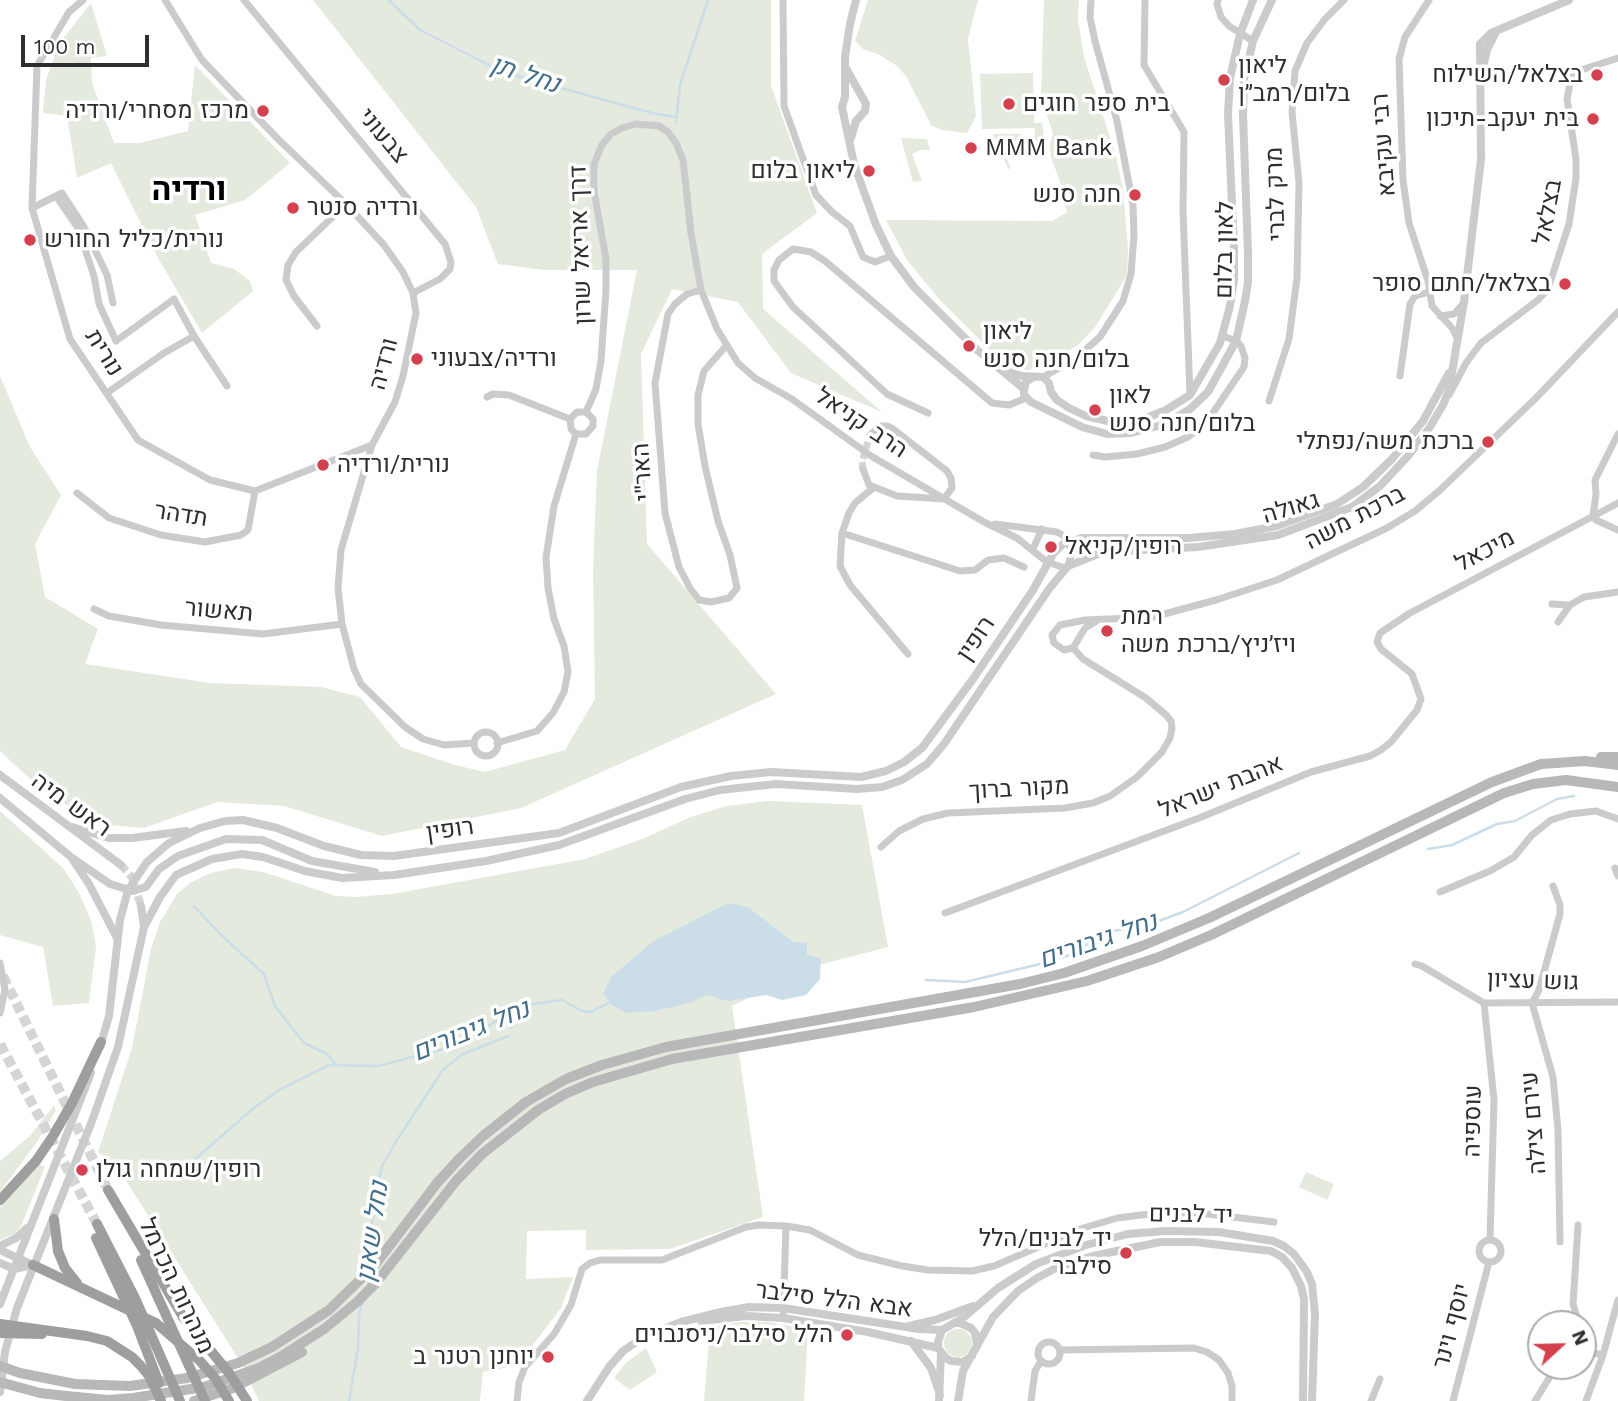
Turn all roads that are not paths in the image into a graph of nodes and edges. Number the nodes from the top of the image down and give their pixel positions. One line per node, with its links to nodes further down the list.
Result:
1 (83, 0): 25 (street, נורית)
2 (165, 0): 24 (street, ורדיה)
3 (244, 0): 29 (street, צבעוני)
4 (783, 0): 26 (street)
5 (856, 0): 17 (street)
6 (1091, 0): 41 (street)
7 (1145, 0): 50 (street, לאון בלום)
8 (1218, 0): 14 (street)
9 (1253, 0): 14 (street, לאון בלום)
10 (1272, 0): 15 (street, לאון בלום)
11 (1344, 0): 52 (street, מרק לברי)
12 (1429, 0): 28 (street, רבי עקיבא)
13 (1569, 0): 30 (street, גאולה)
14 (1240, 34): 15 (street); 35 (street, לאון בלום)
15 (1253, 41): 38 (street, לאון בלום)
16 (1618, 58): 54 (street, בצלאל)
17 (845, 65): 18 (street); 19 (street)
18 (858, 94): 19 (street); 21 (street)
19 (845, 97): 20 (street)
20 (845, 113): 21 (street); 22 (street)
21 (858, 117): 22 (street)
22 (850, 141): 26 (street)
23 (56, 196): 25 (street); 31 (street); 36 (street)
24 (346, 204): 29 (street, ורדיה); 34 (street)
25 (32, 208): 48 (street, נורית)
26 (891, 256): 42 (street)
27 (701, 290): 39 (street); 39 (street, האר"י); 55 (street, דרך אריאל שרון)
28 (1429, 292): 33 (street, רבי עקיבא); 43 (street)
29 (413, 293): 61 (street, ורדיה)
30 (1464, 302): 33 (street); 37 (street, גאולה)
31 (113, 303)
32 (1618, 312): 83 (street, ברכת משה)
33 (1440, 316): 37 (street, רבי עקיבא)
34 (317, 326)
35 (1223, 335): 38 (street); 50 (street, לאון בלום)
36 (194, 336): 46 (street); 48 (street)
37 (1458, 340): 40 (street, גאולה)
38 (1236, 341): 53 (street, לאון בלום); 62 (street)
39 (726, 346): 67 (street, הרב קניאל)
40 (1453, 365): 54 (street, גאולה); 74 (street, גאולה)
41 (1063, 367): 45 (street); 47 (street)
42 (1002, 370): 44 (street); 49 (street)
43 (1400, 376)
44 (1032, 377): 45 (street); 49 (street)
45 (1043, 377): 47 (street)
46 (227, 386)
47 (1050, 388): 50 (street, לאון בלום); 53 (street)
48 (107, 393): 65 (street, נורית)
49 (1025, 393): 53 (street); 56 (street)
50 (1191, 395)
51 (487, 397): 57 (street)
52 (1269, 401)
53 (1037, 404)
54 (1443, 405): 78 (street, גאולה)
55 (586, 412): 57 (street); 58 (street)
56 (928, 413)
57 (570, 419): 58 (street)
58 (576, 433): 92 (street)
59 (1618, 434): 69 (street)
60 (870, 435): 67 (street)
61 (372, 445): 65 (street); 85 (street, ורדיה)
62 (1093, 455)
63 (863, 468): 64 (street)
64 (873, 488): 67 (street); 73 (street)
65 (255, 491): 66 (street, תדהר)
66 (76, 493)
67 (944, 499): 70 (street, הרב קניאל)
68 (1618, 503): 69 (street, מיכאל)
69 (1593, 516): 72 (street); 88 (street, מיכאל)
70 (984, 522): 71 (street, הרב קניאל); 75 (street, הרב קניאל)
71 (1042, 529): 74 (street, הרב קניאל); 75 (street)
72 (1618, 530)
73 (842, 533): 77 (street); 90 (street)
74 (1068, 541): 76 (street, רופין); 78 (street)
75 (1033, 550): 76 (street, הרב קניאל)
76 (1047, 562): 78 (street, הרב קניאל); 101 (street, רופין)
77 (1024, 567)
78 (1066, 567): 105 (street, רופין)
79 (1618, 592): 81 (street)
80 (1552, 604): 81 (street)
81 (1570, 605): 84 (street)
82 (94, 609): 85 (street, תאשור)
83 (1098, 620): 86 (street, ברכת משה); 87 (street)
84 (1558, 622)
85 (342, 624): 91 (street, ורדיה)
86 (1068, 624): 87 (street); 89 (street)
87 (1079, 636): 89 (street)
88 (1377, 642): 110 (street, אהבת ישראל)
89 (1073, 648): 102 (street, מקור ברוך)
90 (908, 654)
91 (474, 743): 92 (street); 92 (street)
92 (497, 743)
93 (1618, 757): 94 (main road)
94 (1552, 763): 95 (main road); 157 (main road)
95 (1618, 765)
96 (0, 775): 100 (street, ראש מיה)
97 (1618, 787): 142 (main road)
98 (0, 798): 103 (street, ראש מיה)
99 (1618, 819): 108 (street)
100 (63, 824): 101 (street); 104 (street, ראש מיה)
101 (200, 828): 107 (street, רופין)
102 (881, 847)
103 (71, 857): 107 (street); 112 (street, ראש מיה)
104 (121, 865)
105 (394, 875): 107 (street); 111 (street, רופין)
106 (1553, 886): 117 (street)
107 (128, 890): 112 (street, רופין)
108 (1440, 892)
109 (141, 906): 111 (street)
110 (945, 914)
111 (144, 927): 122 (street, רופין)
112 (117, 940): 119 (street, רופין)
113 (0, 963): 118 (street)
114 (1415, 964): 116 (street, גוש עציון)
115 (1618, 1002): 117 (street, גוש עציון)
116 (1484, 1003): 117 (street, גוש עציון); 126 (street, עוספיה)
117 (1532, 1003): 127 (street, עירם צילה)
118 (0, 1013)
119 (102, 1042): 120 (highway); 121 (street, רופין)
120 (0, 1200)
121 (32, 1219): 128 (street); 129 (street, רופין)
122 (54, 1219): 132 (street, רופין); 135 (highway)
123 (1274, 1222): 124 (street, יד לבנים)
124 (786, 1226): 141 (street); 169 (street, יד לבנים)
125 (1578, 1226): 140 (street)
126 (1490, 1240): 130 (street); 130 (street)
127 (1560, 1242)
128 (0, 1248): 129 (street)
129 (18, 1258): 132 (street); 133 (street, רופין)
130 (1489, 1262): 177 (street, יוסף וינר)
131 (0, 1263): 133 (street)
132 (33, 1265): 133 (street); 135 (highway); 161 (street, רופין)
133 (14, 1269): 136 (street, רופין)
134 (0, 1276): 136 (street)
135 (78, 1285): 167 (highway)
136 (5, 1290): 139 (street, רופין)
137 (985, 1299): 143 (street, יד לבנים); 145 (street); 175 (street, יד לבנים)
138 (1618, 1300): 155 (street)
139 (0, 1304)
140 (1575, 1310)
141 (783, 1313): 145 (street, אבא הלל סילבר); 149 (street, אבא הלל סילבר); 170 (street, אבא הלל סילבר)
142 (338, 1319): 160 (main road); 165 (main road)
143 (954, 1323): 146 (street); 150 (street)
144 (0, 1324): 148 (highway)
145 (902, 1327): 146 (street, אבא הלל סילבר)
146 (942, 1330): 152 (street)
147 (0, 1333): 148 (highway)
148 (66, 1333): 163 (highway)
149 (911, 1341): 152 (street, אבא הלל סילבר); 162 (street)
150 (977, 1345): 154 (street); 174 (street, יד לבנים)
151 (1060, 1350): 156 (street); 156 (street); 173 (street)
152 (940, 1351): 154 (street); 162 (street)
153 (1597, 1354): 155 (street)
154 (972, 1356): 171 (street)
155 (1603, 1356): 179 (street)
156 (1041, 1361): 172 (street)
157 (0, 1367)
158 (1380, 1379): 176 (street)
159 (1548, 1380): 178 (street)
160 (0, 1382)
161 (0, 1392)
162 (940, 1398)
163 (163, 1401): 164 (highway, מנהרות הכרמל)
164 (180, 1401)
165 (194, 1401)
166 (205, 1401): 168 (highway, מנהרות הכרמל)
167 (229, 1401)
168 (247, 1401)
169 (517, 1401)
170 (587, 1401)
171 (958, 1401)
172 (1031, 1401)
173 (1232, 1401)
174 (1303, 1401)
175 (1312, 1401)
176 (1371, 1401)
177 (1453, 1401)
178 (1535, 1401)
179 (1586, 1401)

